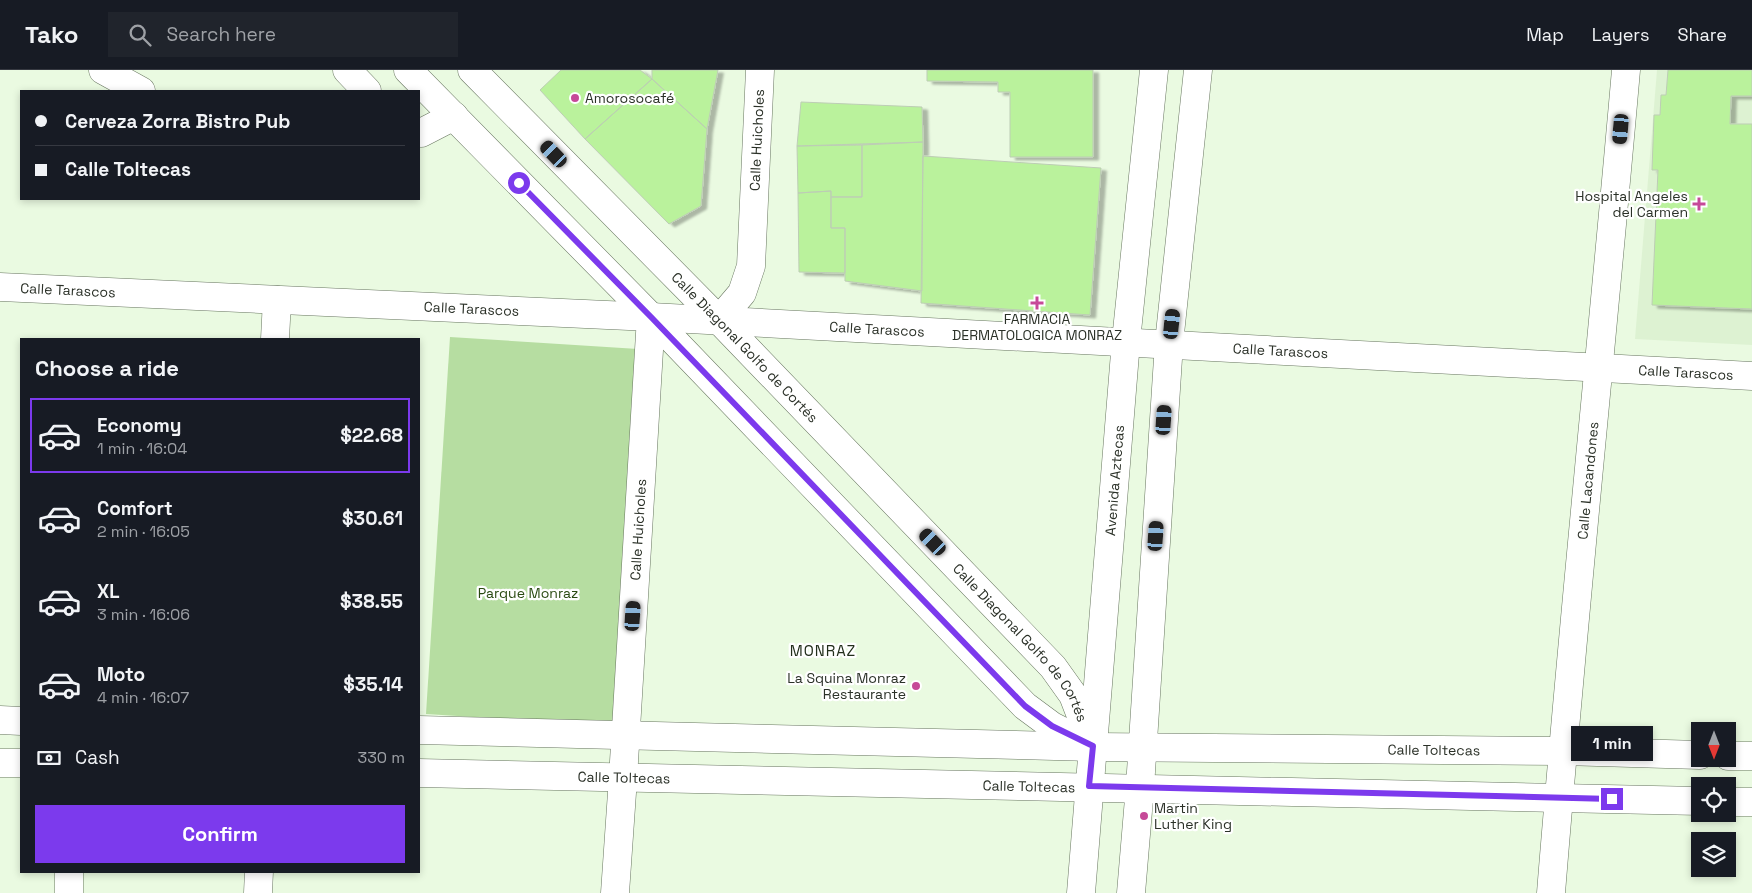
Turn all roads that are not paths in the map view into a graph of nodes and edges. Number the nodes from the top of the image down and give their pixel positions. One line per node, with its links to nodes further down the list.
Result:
1 (103, 70): 9 (street)
2 (347, 70): 10 (street)
3 (408, 70): 11 (street, Calle Diagonal Golfo de Cortés)
4 (472, 70): 16 (street, Calle Diagonal Golfo de Cortés)
5 (760, 70): 16 (street, Calle Huicholes)
6 (1154, 70): 18 (street, Avenida Aztecas)
7 (1198, 70): 19 (street)
8 (1626, 70): 20 (street, Calle Lacandones)
9 (139, 90)
10 (366, 90)
11 (454, 116): 12 (street); 15 (street, Calle Diagonal Golfo de Cortés)
12 (420, 132)
13 (0, 287): 14 (street, Calle Tarascos)
14 (277, 300): 15 (street, Calle Tarascos); 17 (street)
15 (651, 317): 16 (street, Calle Tarascos); 25 (street, Calle Huicholes); 26 (street, Calle Diagonal Golfo de Cortés)
16 (719, 320): 18 (street, Calle Tarascos); 26 (street, Calle Diagonal Golfo de Cortés)
17 (275, 338)
18 (1126, 341): 19 (street, Calle Tarascos); 26 (street, Avenida Aztecas)
19 (1170, 343): 20 (street, Calle Tarascos); 27 (street)
20 (1600, 367): 21 (street, Calle Tarascos); 28 (street, Calle Lacandones)
21 (1752, 376)
22 (0, 720): 23 (street)
23 (20, 721)
24 (420, 730): 25 (street, Calle Toltecas)
25 (626, 735): 26 (street, Calle Toltecas); 35 (street, Calle Huicholes)
26 (1093, 746): 27 (street, Calle Toltecas); 36 (street, Avenida Aztecas)
27 (1142, 748): 28 (street, Calle Toltecas); 37 (street)
28 (1563, 751): 29 (street, Calle Toltecas); 38 (street, Calle Lacandones)
29 (1691, 755)
30 (1736, 756): 31 (street)
31 (1752, 756)
32 (0, 763): 33 (street)
33 (20, 764)
34 (420, 773): 35 (street, Calle Toltecas)
35 (623, 778): 36 (street, Calle Toltecas); 46 (street, Calle Huicholes)
36 (1089, 786): 37 (street, Calle Toltecas); 47 (street, Avenida Aztecas)
37 (1140, 787): 38 (street, Calle Toltecas); 48 (street)
38 (1559, 798): 39 (street, Calle Toltecas); 49 (street, Calle Lacandones)
39 (1691, 801)
40 (1736, 802): 41 (street)
41 (1752, 802)
42 (69, 873): 44 (street)
43 (259, 873): 45 (street)
44 (69, 893)
45 (258, 893)
46 (614, 893)
47 (1081, 893)
48 (1131, 893)
49 (1551, 893)

